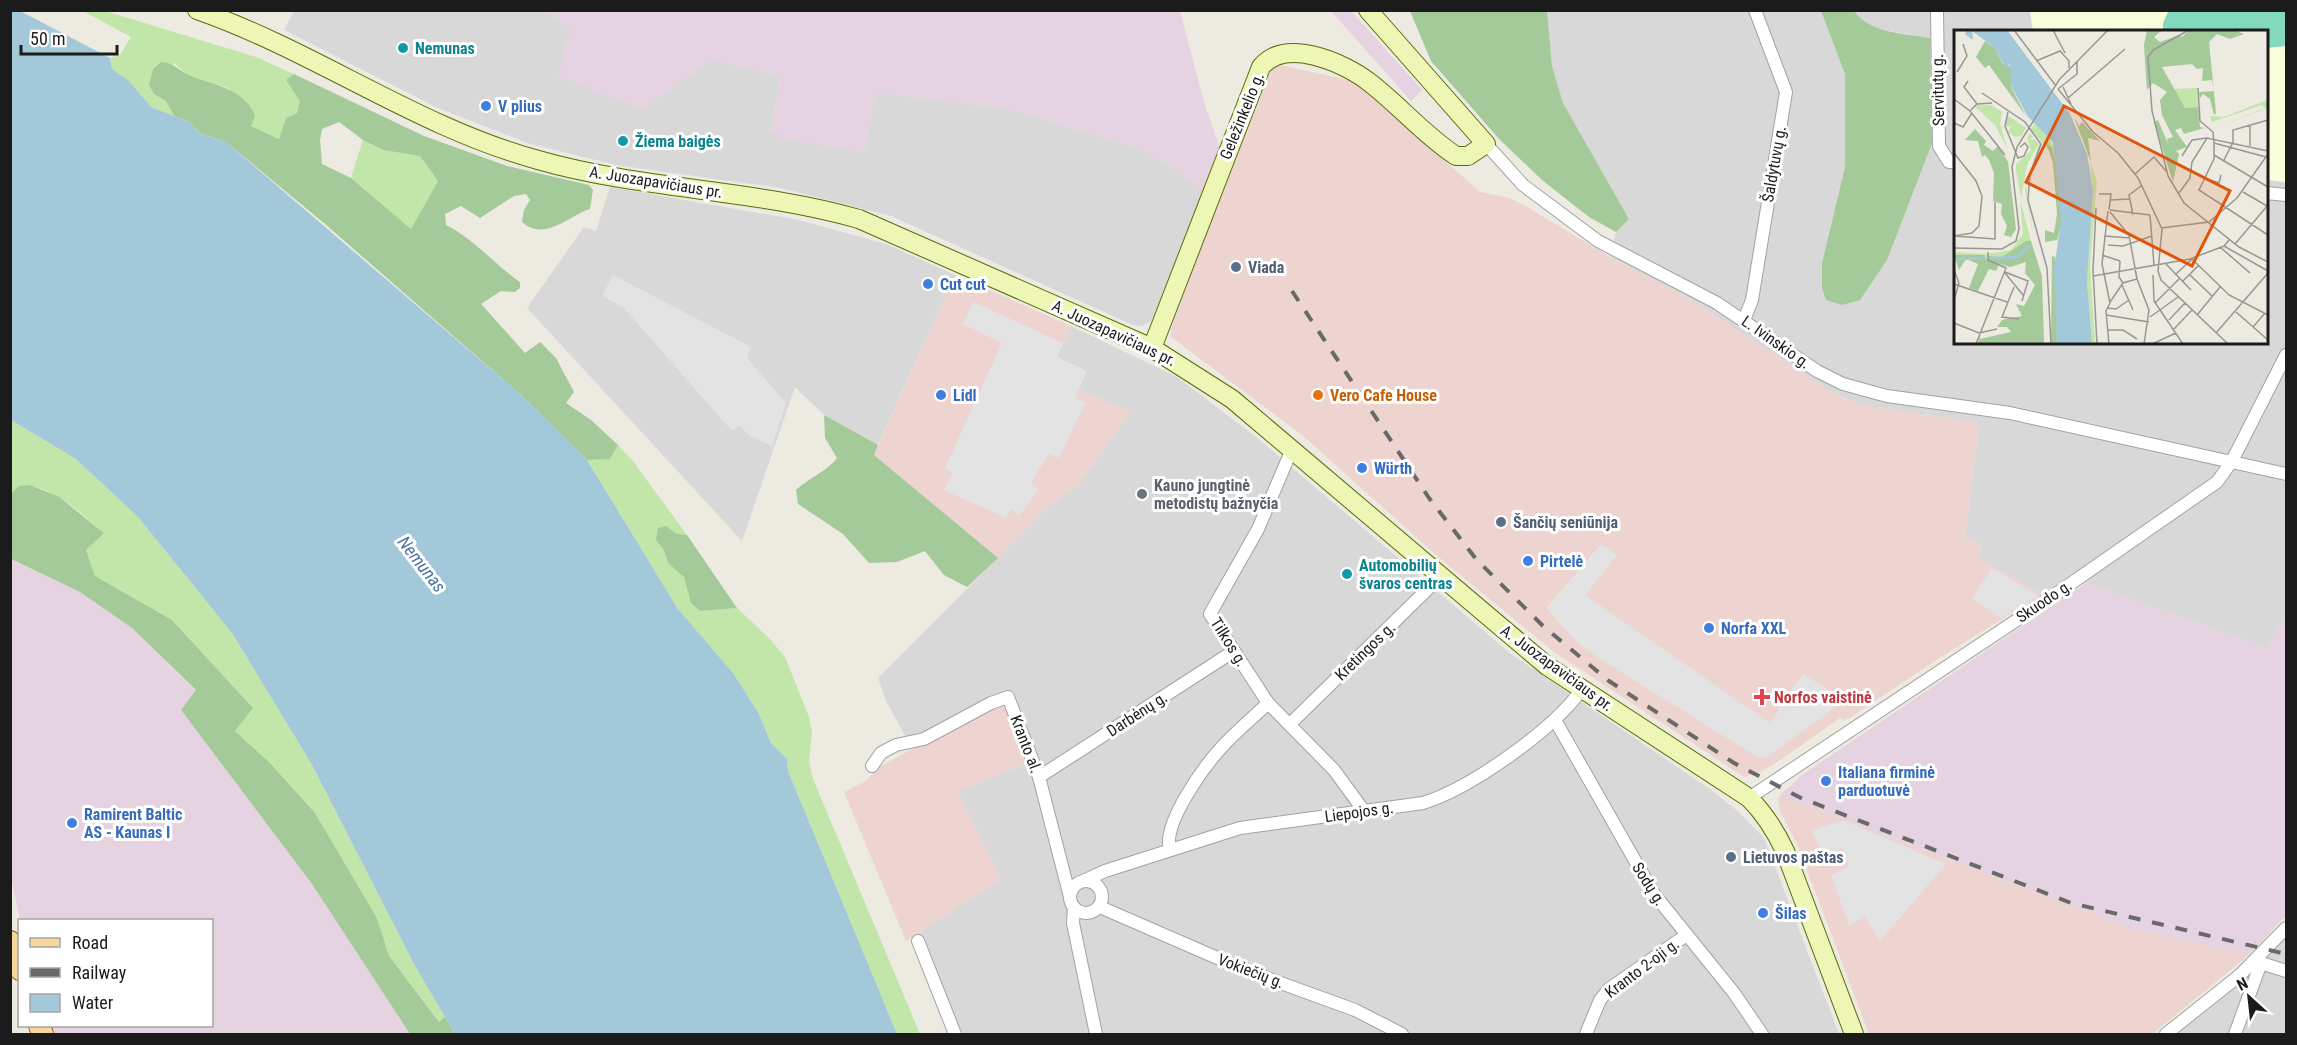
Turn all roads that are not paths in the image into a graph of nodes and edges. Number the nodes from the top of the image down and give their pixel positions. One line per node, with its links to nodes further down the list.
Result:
1 (197, 10): 10 (main road, A. Juozapavičiaus pr.)
2 (1368, 10): 5 (main road, L. Ivinskio g.)
3 (1755, 10): 9 (street, Šaldytuvų g.)
4 (1937, 10): 6 (street, Servitutų g.)
5 (1486, 144): 9 (street, L. Ivinskio g.); 10 (main road, Geležinkelio g.)
6 (1954, 162)
7 (2267, 193): 8 (street)
8 (2286, 195)
9 (1744, 320): 13 (street, L. Ivinskio g.)
10 (1152, 348): 12 (main road, A. Juozapavičiaus pr.)
11 (2286, 355): 13 (street, Skuodo g.)
12 (1292, 449): 15 (main road, A. Juozapavičiaus pr.); 16 (street, Tilkos g.)
13 (2232, 461): 14 (street, L. Ivinskio g.); 23 (street, Skuodo g.)
14 (2286, 474)
15 (1440, 577): 17 (main road, A. Juozapavičiaus pr.); 20 (street, Kretingos g.)
16 (1234, 651): 18 (street, Tilkos g.); 22 (street, Darbėnų g.)
17 (1581, 689): 19 (street, Liepojos g.); 23 (main road, A. Juozapavičiaus pr.)
18 (1268, 703): 20 (street, Tilkos g.); 25 (street)
19 (1554, 720): 24 (street, Liepojos g.); 33 (street, Sodų g.)
20 (1290, 724): 24 (street, Tilkos g.)
21 (872, 766): 22 (street, Kranto al.)
22 (1039, 777): 27 (street, Kranto al.)
23 (1749, 798): 44 (main road, A. Juozapavičiaus pr.)
24 (1364, 811): 25 (street, Liepojos g.)
25 (1170, 850): 26 (street, Liepojos g.)
26 (1104, 871): 28 (street, Liepojos g.); 29 (street)
27 (1064, 872): 28 (street); 30 (street, Kranto al.)
28 (1081, 882): 29 (street); 30 (street)
29 (1099, 886): 31 (street)
30 (1075, 906): 31 (street); 40 (street)
31 (1100, 907): 41 (street, Vokiečių g.)
32 (2286, 928): 36 (street)
33 (1685, 936): 42 (street, Kranto 2-oji g.); 43 (street, Sodų g.)
34 (10, 941): 37 (main road)
35 (918, 941): 39 (street)
36 (2259, 961): 38 (street); 45 (street); 46 (street)
37 (18, 964)
38 (2286, 970)
39 (955, 1035)
40 (1096, 1035)
41 (1401, 1035)
42 (1586, 1035)
43 (1762, 1035)
44 (1854, 1035)
45 (2166, 1035)
46 (2235, 1035)

